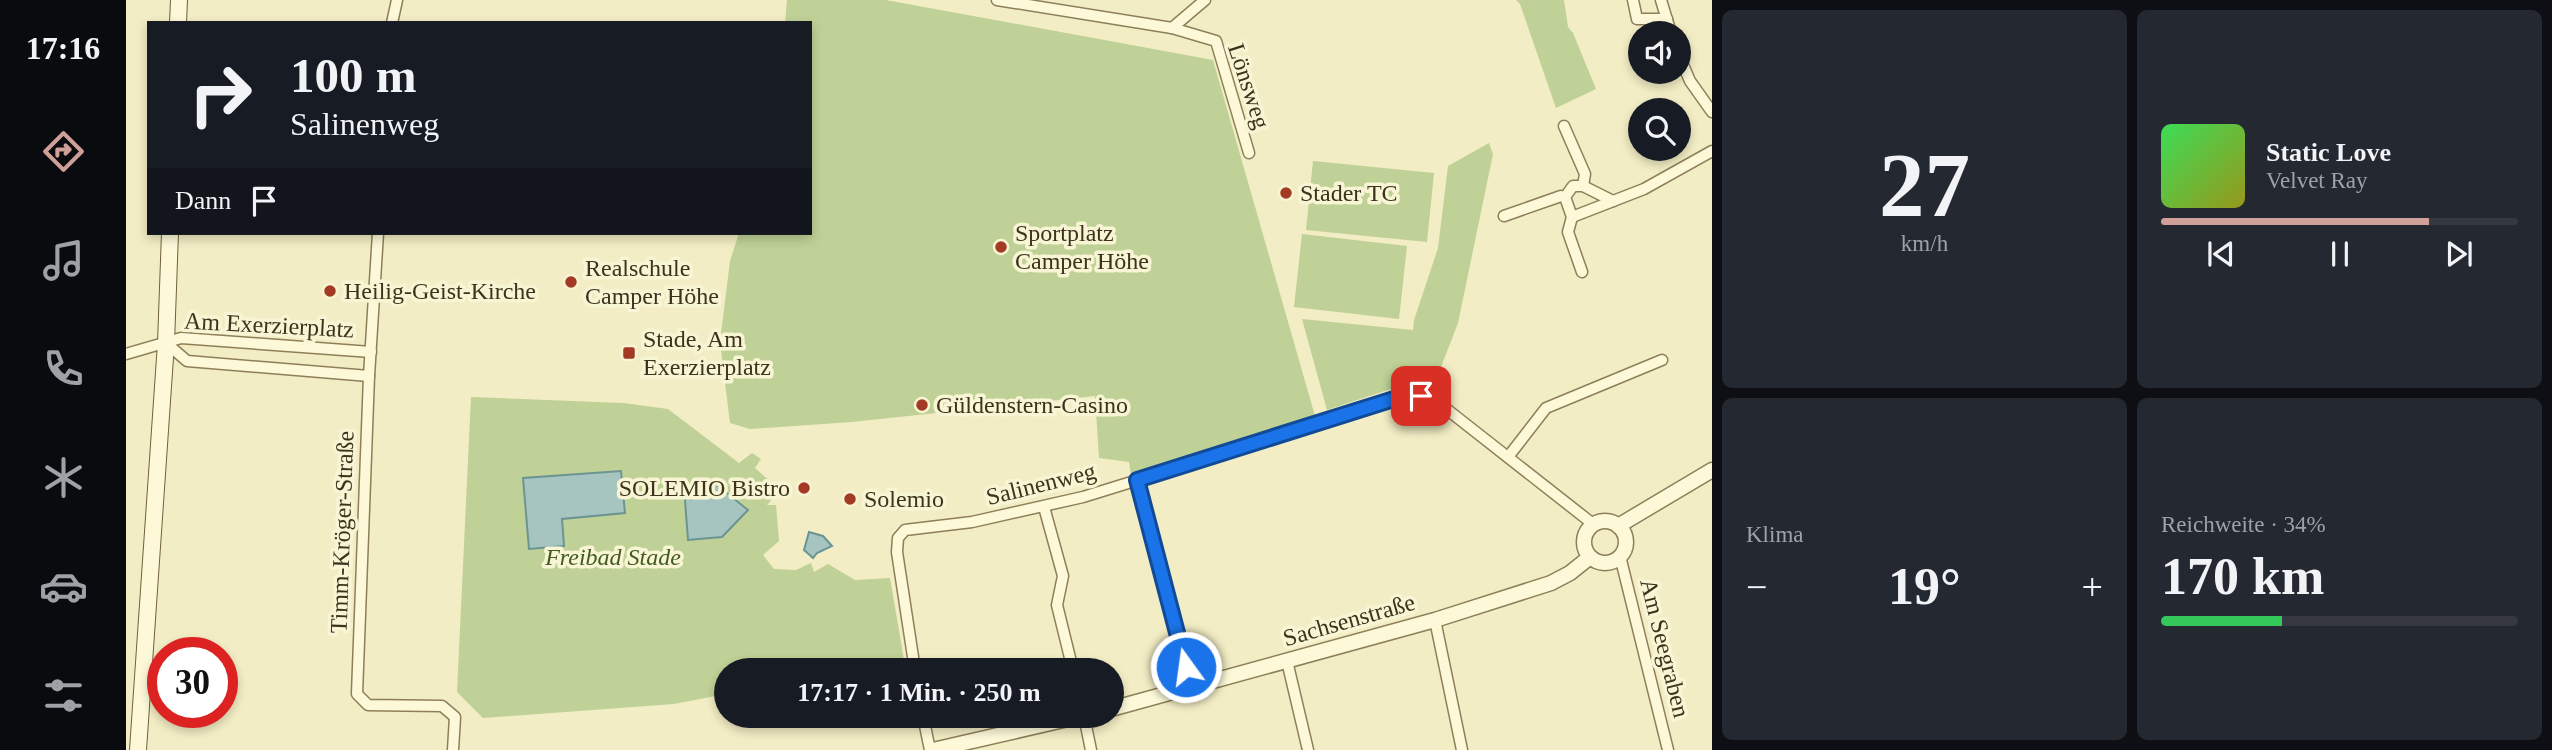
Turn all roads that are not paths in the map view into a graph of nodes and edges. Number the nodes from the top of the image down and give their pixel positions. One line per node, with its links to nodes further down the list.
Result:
1 (397, 0): 7 (street)
2 (997, 0): 8 (street, Lönsweg)
3 (1205, 0): 8 (street)
4 (1633, 0): 6 (street)
5 (1661, 0): 6 (street)
6 (1667, 19)
7 (392, 21)
8 (1172, 28): 13 (street, Lönsweg)
9 (1691, 83): 10 (street)
10 (1712, 112)
11 (1564, 126): 14 (street)
12 (1712, 150): 16 (street)
13 (1249, 153)
14 (1583, 186): 15 (street); 16 (street)
15 (1565, 197): 17 (street); 18 (street)
16 (1613, 201): 18 (street)
17 (1504, 216)
18 (1572, 217): 21 (street)
19 (170, 235): 22 (main road)
20 (378, 235): 23 (street, Timm-Kröger-Straße)
21 (1582, 272)
22 (166, 343): 23 (street, Am Exerzierplatz); 24 (street); 26 (street, Am Exerzierplatz); 44 (main road)
23 (371, 352): 26 (street, Timm-Kröger-Straße)
24 (126, 354)
25 (1662, 360): 27 (street)
26 (369, 376): 45 (street, Timm-Kröger-Straße)
27 (1508, 457): 29 (street, Salinenweg); 31 (street, Salinenweg)
28 (1712, 470): 32 (street)
29 (1137, 480): 30 (street, Salinenweg); 39 (street)
30 (1045, 507): 36 (street, Salinenweg); 37 (street)
31 (1593, 524): 32 (street); 34 (street)
32 (1618, 526): 33 (street)
33 (1620, 556): 34 (street); 50 (street, Am Seegraben)
34 (1590, 557): 35 (street, Sachsenstraße)
35 (1435, 620): 38 (street, Sachsenstraße); 49 (street)
36 (913, 658)
37 (1070, 658)
38 (1287, 661): 39 (street, Sachsenstraße); 48 (street)
39 (1191, 688): 40 (street, Sachsenstraße)
40 (1124, 706)
41 (926, 728): 46 (street)
42 (1030, 728): 46 (street)
43 (1086, 728): 47 (street)
44 (138, 750)
45 (453, 750)
46 (932, 750)
47 (1091, 750)
48 (1308, 750)
49 (1462, 750)
50 (1668, 750)

